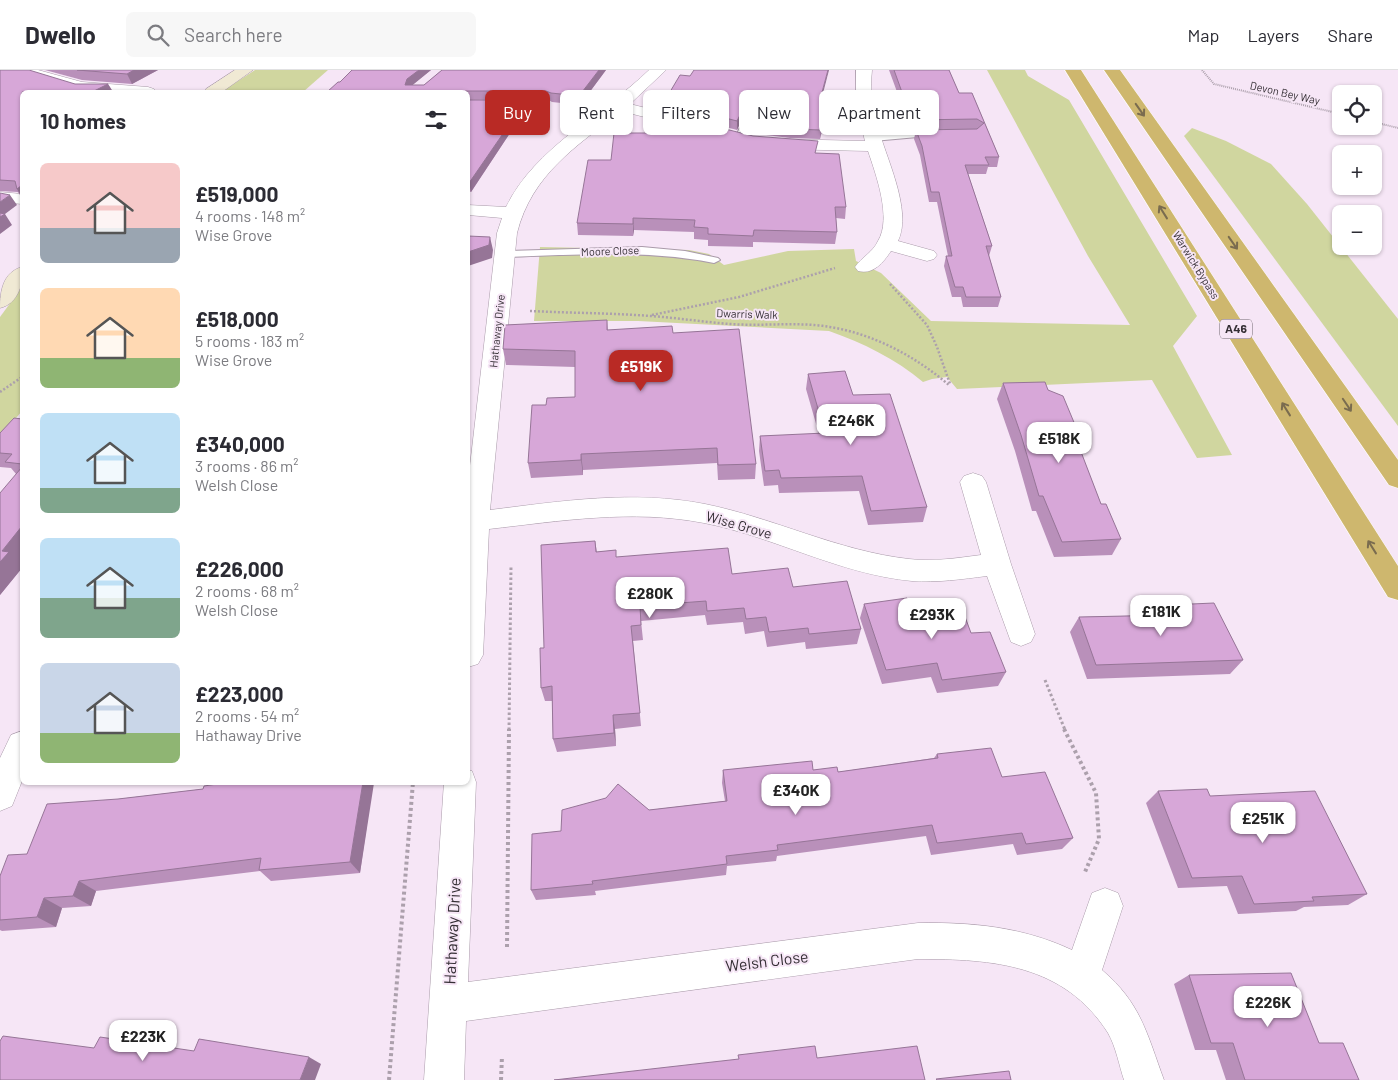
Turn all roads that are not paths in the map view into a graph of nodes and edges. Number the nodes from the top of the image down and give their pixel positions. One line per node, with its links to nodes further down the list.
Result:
1 (22, 70): 8 (street)
2 (245, 70): 10 (street)
3 (658, 70): 11 (street, Hathaway Drive)
4 (864, 70): 16 (street)
5 (1073, 70): 32 (highway, Warwick Bypass / A46, one-way to 5)
6 (1112, 70): 28 (highway, one-way to 28)
7 (84, 75): 8 (street)
8 (66, 84): 9 (street)
9 (98, 90)
10 (215, 90)
11 (633, 94)
12 (739, 129): 15 (lane)
13 (946, 133): 16 (lane)
14 (584, 135): 20 (street, Hathaway Drive)
15 (734, 136): 16 (street)
16 (874, 142): 21 (street)
17 (0, 197): 18 (street)
18 (20, 199)
19 (470, 210): 20 (street)
20 (513, 213): 22 (street, Hathaway Drive)
21 (887, 244): 23 (street); 25 (street)
22 (505, 254): 24 (lane, Moore Close); 30 (street, Hathaway Drive)
23 (927, 255)
24 (714, 260)
25 (865, 267)
26 (20, 276): 27 (street)
27 (0, 302)
28 (1398, 479)
29 (973, 482): 31 (street)
30 (476, 520): 31 (street, Wise Grove); 33 (street, Hathaway Drive)
31 (997, 564): 34 (street)
32 (1398, 589)
33 (470, 621)
34 (1021, 634)
35 (20, 754): 37 (street)
36 (460, 785): 40 (street, Hathaway Drive)
37 (0, 795)
38 (1105, 906): 39 (street)
39 (1081, 976): 40 (street, Welsh Close); 42 (street, Welsh Close)
40 (448, 1004): 41 (street, Hathaway Drive)
41 (444, 1080)
42 (1144, 1080)

